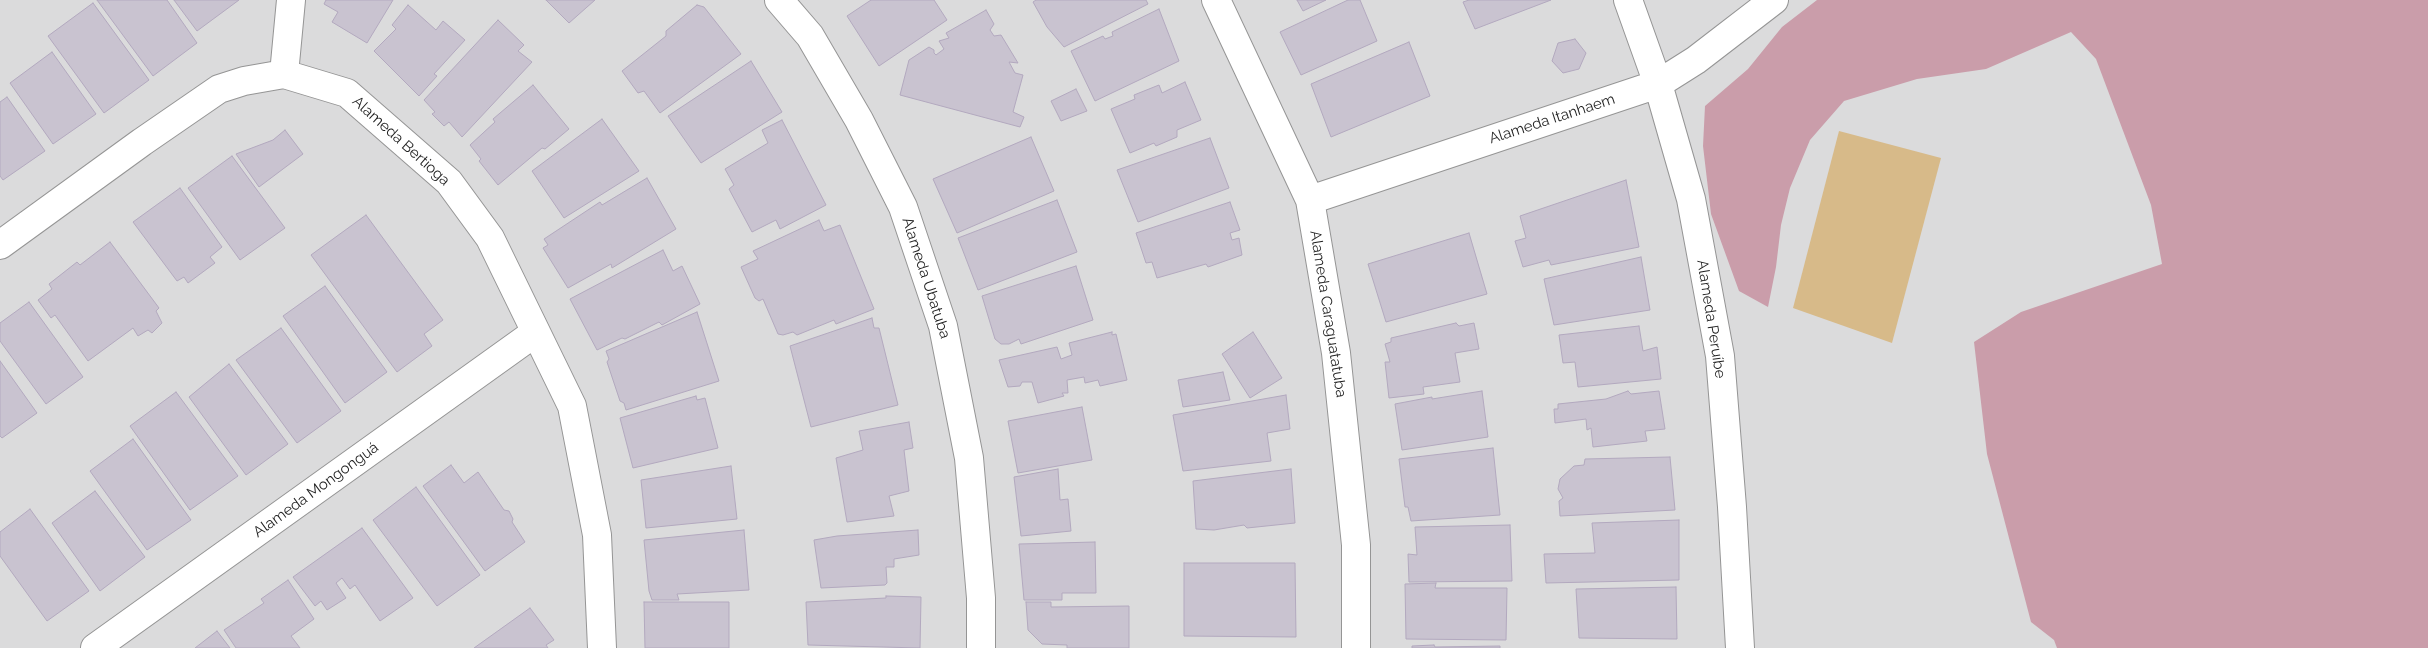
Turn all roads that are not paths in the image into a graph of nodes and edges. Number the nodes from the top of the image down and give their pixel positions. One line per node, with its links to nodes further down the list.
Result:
1 (291, 0): 6 (street)
2 (779, 0): 13 (street, Alameda Ubatuba)
3 (1216, 0): 8 (street, Alameda Caraguatatuba)
4 (1628, 0): 7 (street, Alameda Peruíbe)
5 (1774, 0): 7 (street, Alameda Itanhaem)
6 (284, 74): 9 (street, Alameda Bertioga); 10 (street, Alameda Bertioga)
7 (1658, 84): 8 (street, Alameda Itanhaem); 15 (street, Alameda Peruíbe)
8 (1310, 200): 14 (street, Alameda Caraguatatuba)
9 (0, 245)
10 (536, 332): 11 (street, Alameda Mongonguá); 12 (street, Alameda Bertioga)
11 (95, 648)
12 (602, 648)
13 (981, 648)
14 (1356, 648)
15 (1740, 648)

